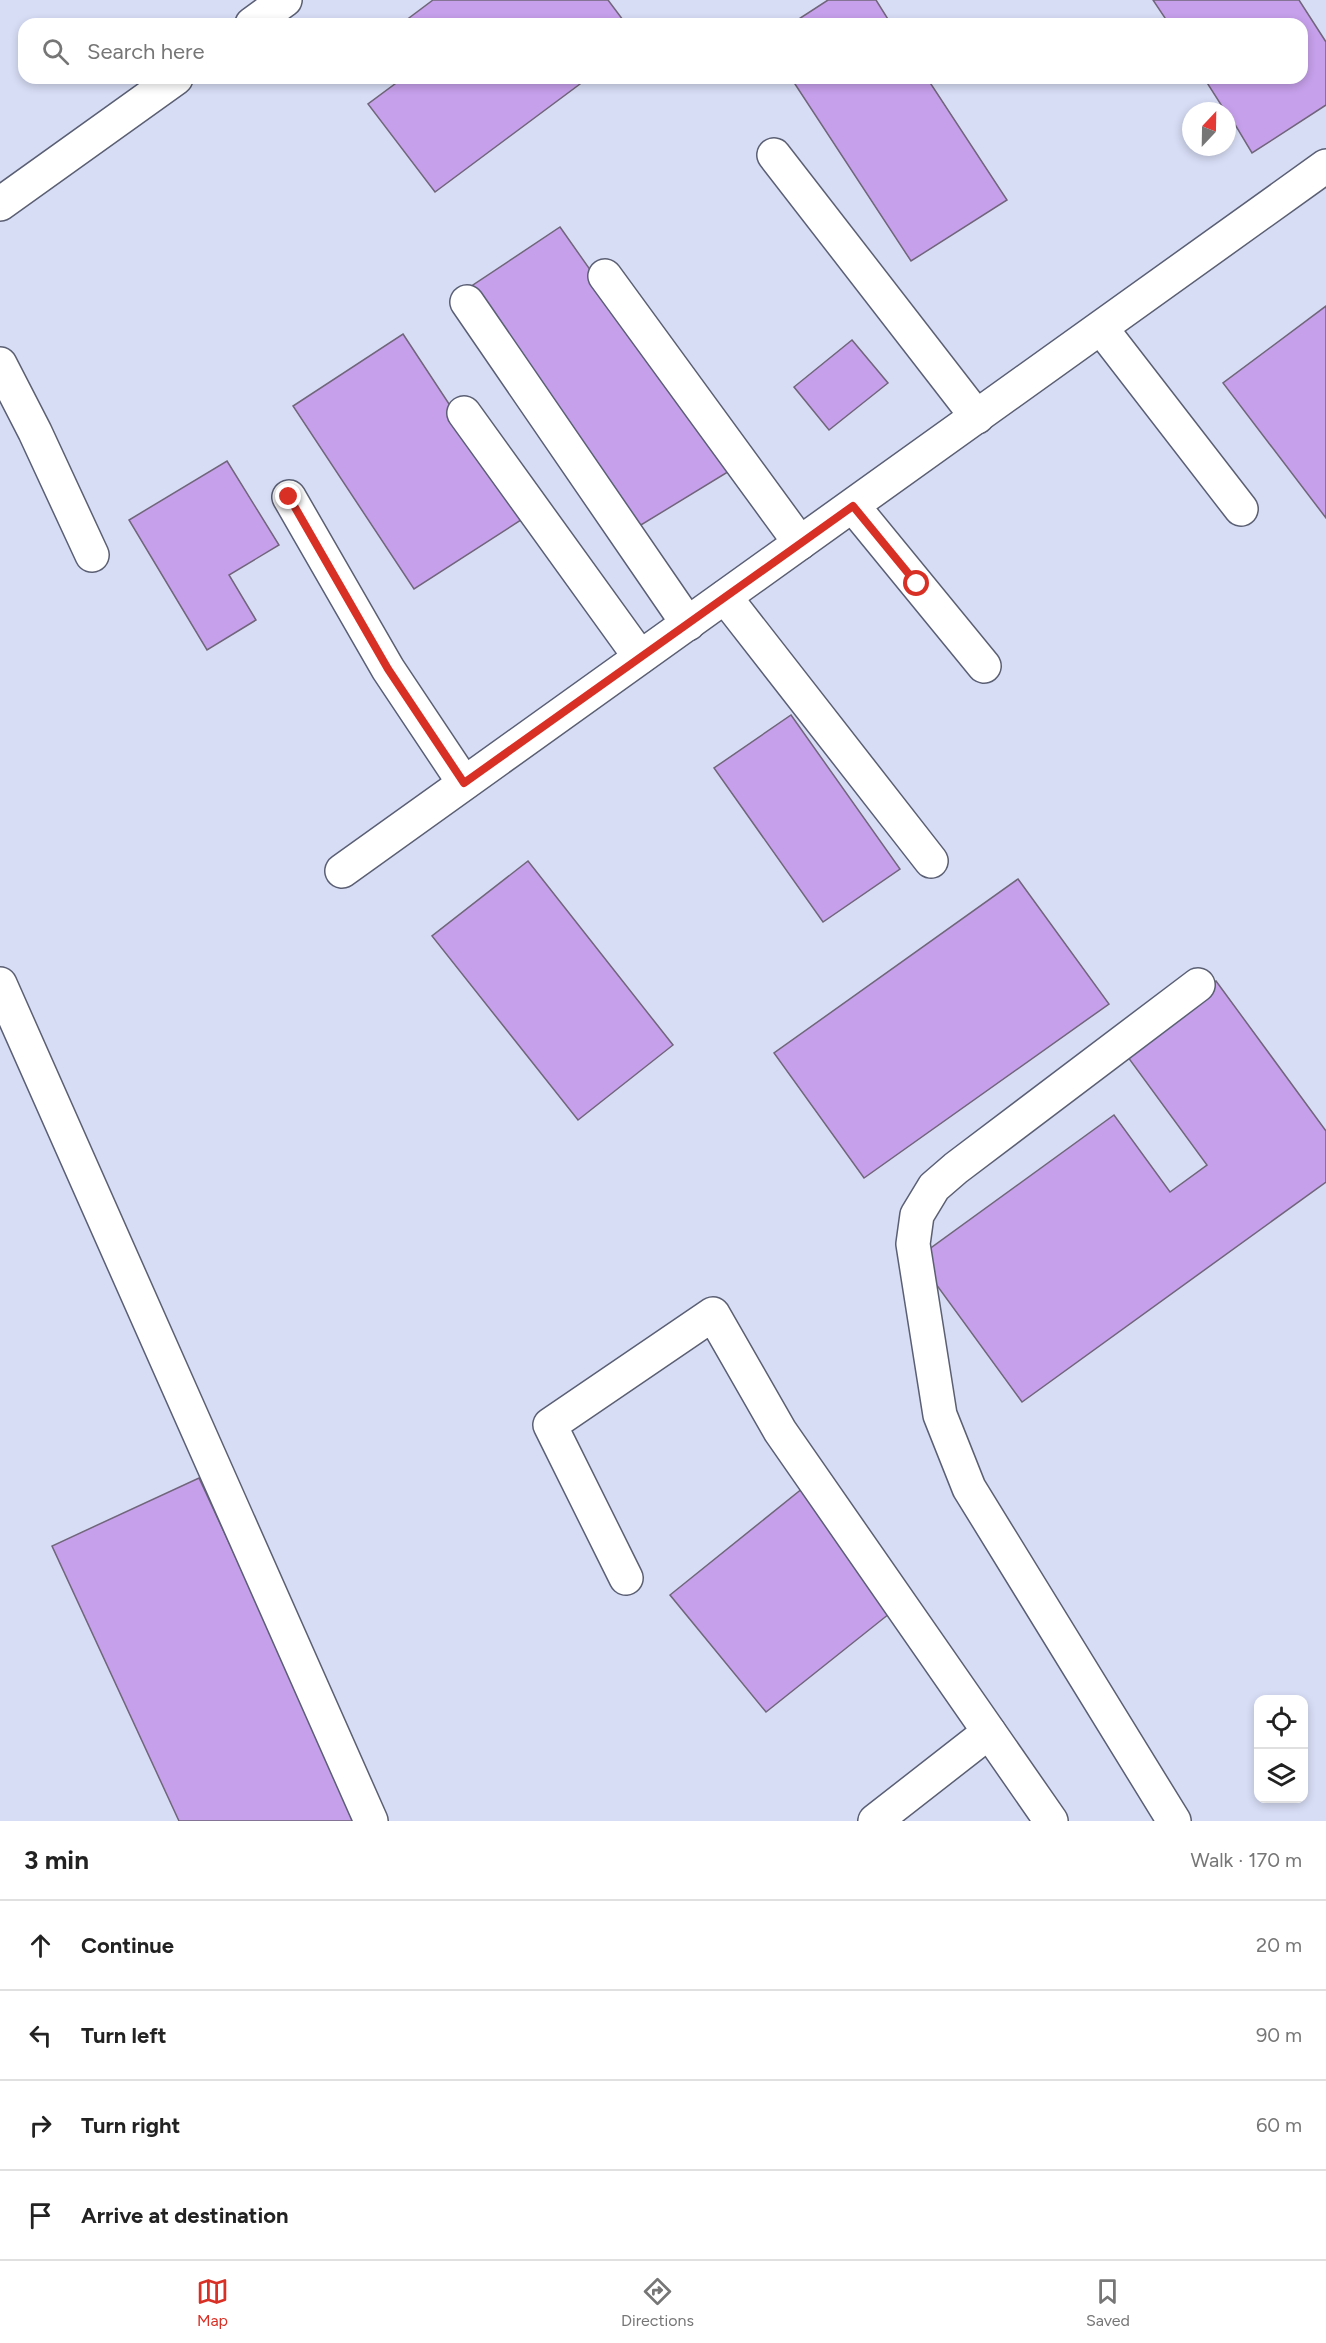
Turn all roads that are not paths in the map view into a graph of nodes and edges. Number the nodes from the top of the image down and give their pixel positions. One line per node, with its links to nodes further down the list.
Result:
1 (285, 0): 2 (lane)
2 (260, 18)
3 (168, 84): 6 (lane)
4 (774, 154): 12 (lane)
5 (1326, 166): 9 (lane)
6 (0, 204)
7 (605, 276): 16 (lane)
8 (466, 302): 19 (lane)
9 (1101, 328): 12 (lane); 15 (lane)
10 (0, 364): 17 (lane)
11 (464, 414): 20 (lane)
12 (977, 417): 14 (lane)
13 (289, 497): 22 (lane)
14 (853, 506): 16 (lane); 21 (lane)
15 (1241, 509)
16 (800, 543): 18 (lane)
17 (92, 555)
18 (725, 597): 19 (lane); 23 (lane)
19 (688, 624): 20 (lane)
20 (640, 657): 22 (lane)
21 (984, 666)
22 (464, 783): 24 (lane)
23 (931, 861)
24 (342, 871)
25 (0, 984): 29 (lane)
26 (1198, 985): 32 (lane)
27 (626, 1578): 28 (lane)
28 (989, 1732): 30 (lane); 31 (lane)
29 (371, 1821)
30 (875, 1821)
31 (1051, 1821)
32 (1174, 1821)

